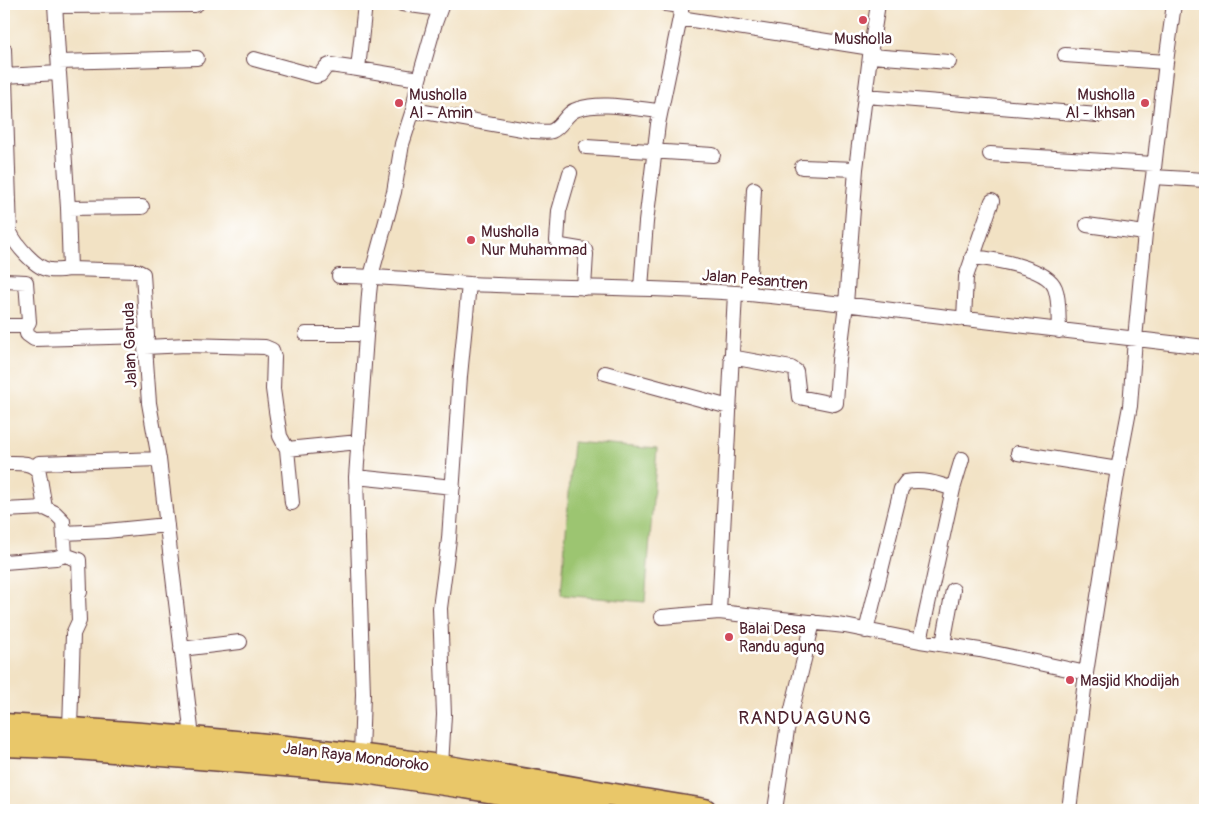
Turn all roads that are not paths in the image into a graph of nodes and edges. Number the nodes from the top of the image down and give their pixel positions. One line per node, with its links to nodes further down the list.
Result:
1 (197, 4): 7 (street)
2 (365, 4): 18 (street)
3 (402, 4): 8 (street)
4 (666, 4): 9 (street)
5 (878, 4): 11 (street)
6 (1174, 4): 16 (street)
7 (55, 5): 17 (street)
8 (441, 6): 20 (street)
9 (681, 9): 11 (street); 23 (street)
10 (4, 49): 19 (street)
11 (871, 52): 15 (street); 21 (street)
12 (1064, 55): 16 (street)
13 (197, 58): 17 (street)
14 (254, 59): 18 (street)
15 (949, 62)
16 (1166, 62): 31 (street)
17 (59, 67): 19 (street); 37 (street)
18 (358, 69): 20 (street)
19 (4, 76): 38 (street)
20 (419, 79): 22 (street)
21 (866, 96): 24 (street); 30 (street)
22 (413, 110): 23 (street); 45 (street)
23 (660, 111): 26 (street)
24 (1098, 116)
25 (586, 147): 26 (street)
26 (655, 150): 28 (street); 47 (street)
27 (990, 154): 31 (street)
28 (713, 155)
29 (802, 167): 30 (street)
30 (856, 169): 51 (street)
31 (1154, 170): 33 (street); 40 (street)
32 (570, 173): 46 (street)
33 (1205, 180)
34 (754, 189): 50 (street)
35 (992, 201): 41 (street)
36 (142, 207): 37 (street)
37 (68, 208): 42 (street)
38 (7, 224): 42 (street)
39 (1087, 225): 40 (street)
40 (1145, 233): 58 (street)
41 (972, 257): 52 (street); 55 (street)
42 (70, 269): 59 (street, Jalan Garuda)
43 (339, 276): 45 (street, Jalan Pesantren)
44 (4, 281): 54 (street)
45 (370, 283): 48 (street, Jalan Pesantren); 57 (street)
46 (584, 288): 47 (street, Jalan Pesantren); 48 (street, Jalan Pesantren)
47 (640, 288): 49 (street, Jalan Pesantren)
48 (468, 293): 73 (street)
49 (735, 293): 50 (street, Jalan Pesantren); 61 (street)
50 (749, 294): 51 (street, Jalan Pesantren)
51 (846, 304): 52 (street, Jalan Pesantren); 61 (street)
52 (964, 319): 55 (street, Jalan Pesantren)
53 (4, 326): 54 (street)
54 (26, 326): 59 (street)
55 (1059, 331): 58 (street, Jalan Pesantren)
56 (306, 334): 57 (street)
57 (366, 334): 64 (street)
58 (1135, 339): 60 (street, Jalan Pesantren); 71 (street)
59 (146, 342): 65 (street); 68 (street, Jalan Garuda)
60 (1205, 347)
61 (732, 358): 63 (street)
62 (605, 373): 63 (street)
63 (729, 407): 83 (street)
64 (359, 442): 65 (street); 72 (street)
65 (287, 449): 75 (street)
66 (1018, 453): 71 (street)
67 (962, 458): 74 (street)
68 (159, 460): 70 (street); 78 (street, Jalan Garuda)
69 (4, 463): 76 (street)
70 (40, 463)
71 (1118, 469): 91 (street)
72 (356, 477): 73 (street); 96 (street)
73 (453, 487): 97 (street)
74 (953, 488): 86 (street); 87 (street)
75 (292, 503)
76 (45, 508): 77 (street); 79 (street)
77 (4, 510)
78 (167, 525): 79 (street); 90 (street, Jalan Garuda)
79 (64, 533): 80 (street)
80 (61, 557): 81 (street); 93 (street)
81 (4, 562)
82 (953, 590): 89 (street)
83 (719, 612): 84 (street); 85 (street)
84 (662, 617)
85 (813, 622): 86 (street); 100 (street)
86 (866, 631): 87 (street)
87 (920, 641): 89 (street)
88 (240, 642): 90 (street)
89 (943, 644): 91 (street)
90 (181, 649): 94 (street, Jalan Garuda)
91 (1086, 673): 101 (street)
92 (4, 725): 93 (highway, Jalan Raya Mondoroko)
93 (70, 728): 94 (highway, Jalan Raya Mondoroko)
94 (192, 738): 96 (highway, Jalan Raya Mondoroko)
95 (4, 745): 98 (highway, Jalan Raya Mondoroko)
96 (361, 755): 97 (highway, Jalan Raya Mondoroko)
97 (441, 766): 99 (highway, Jalan Raya Mondoroko)
98 (598, 810)
99 (705, 810)
100 (775, 810)
101 (1069, 810)

